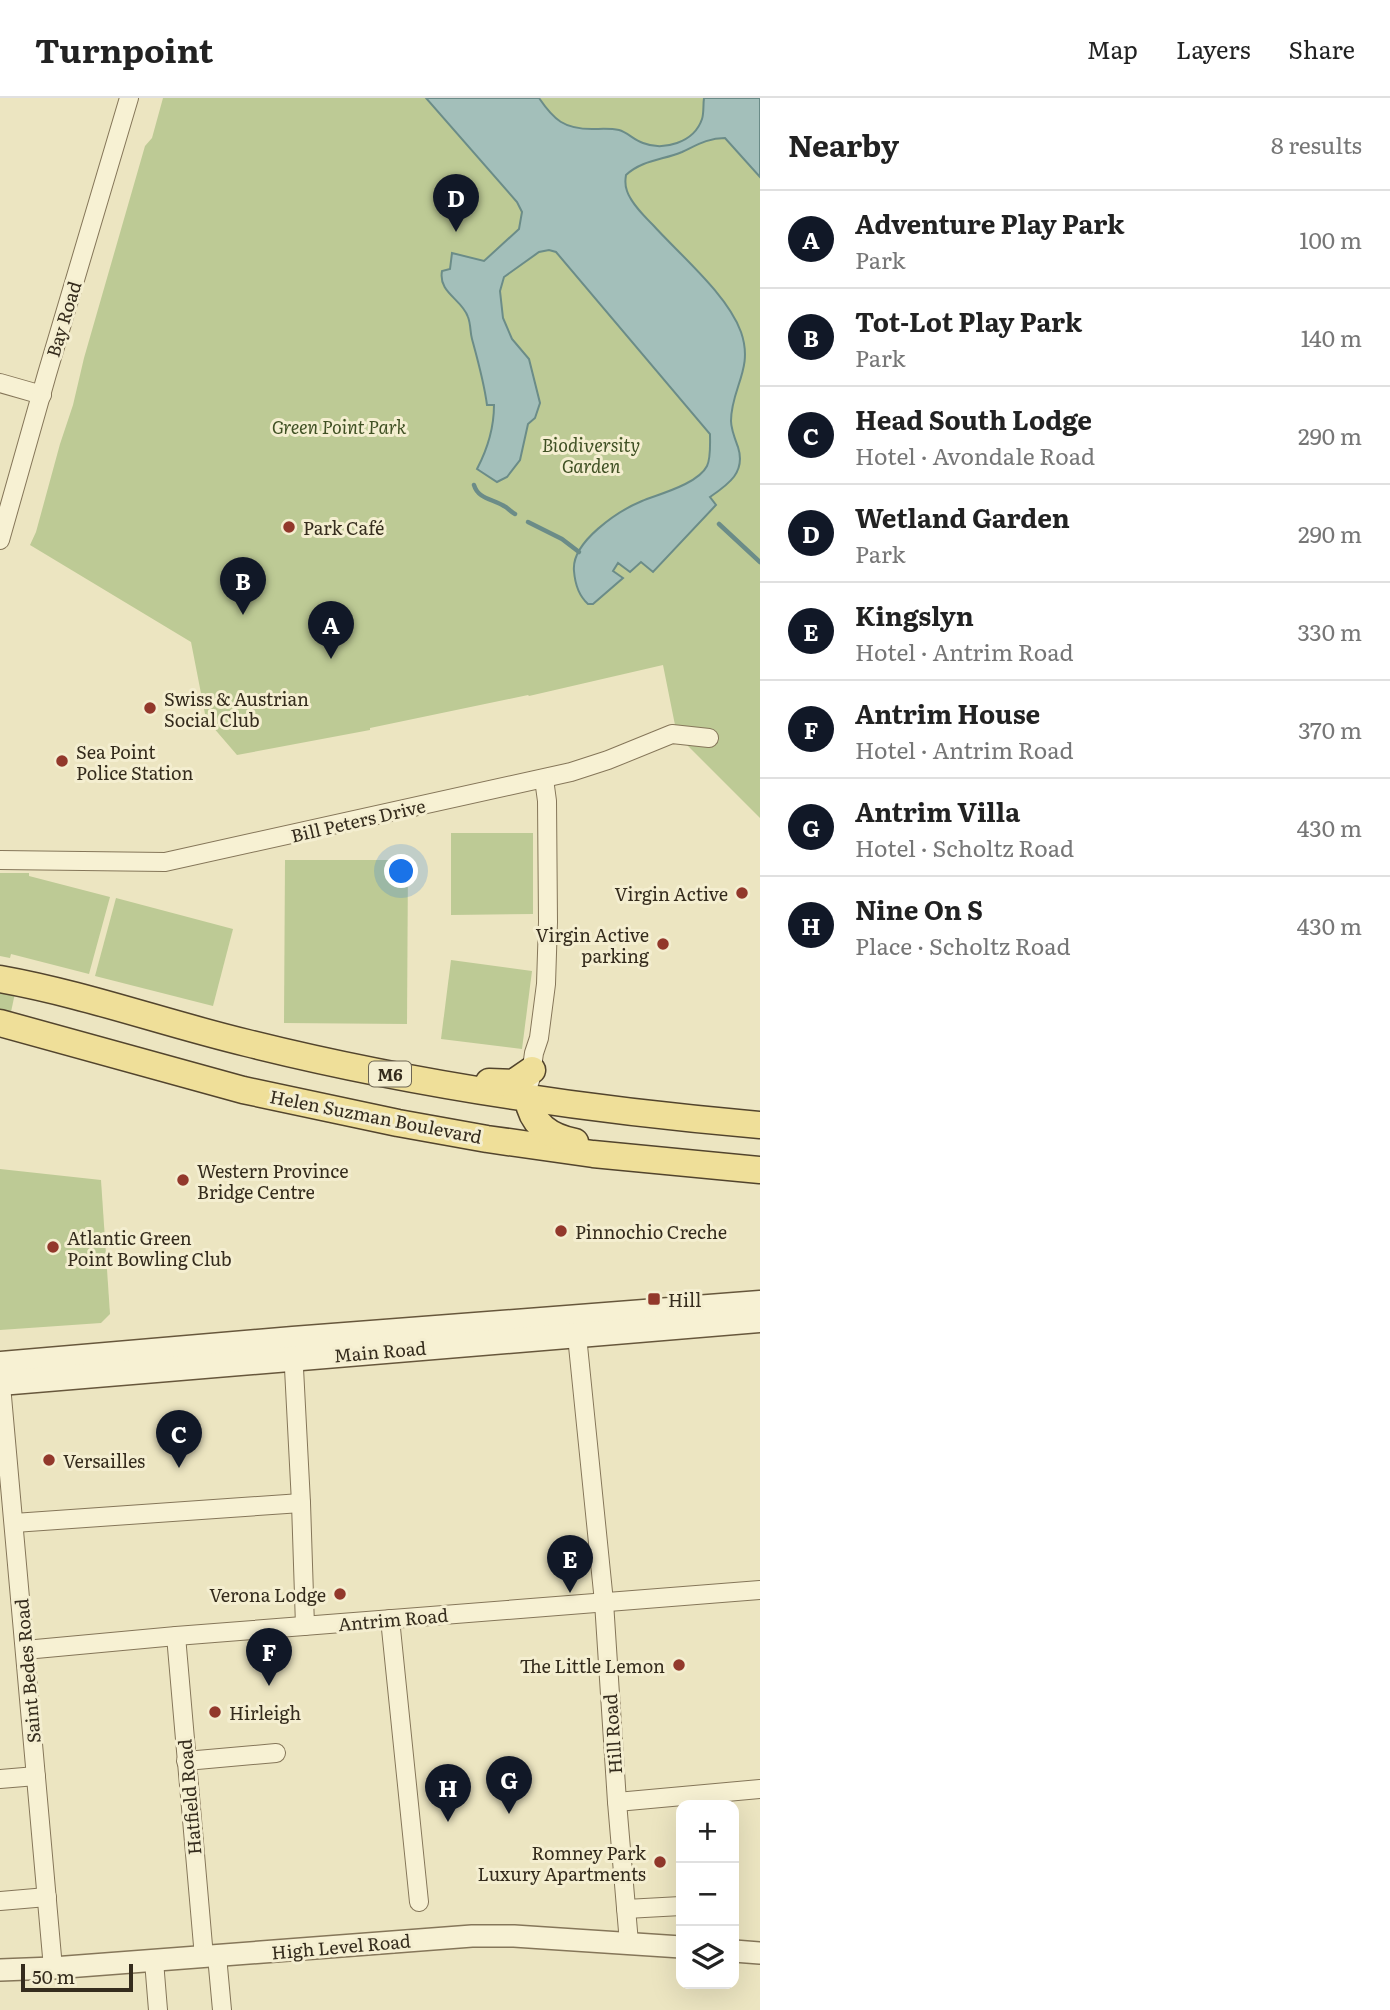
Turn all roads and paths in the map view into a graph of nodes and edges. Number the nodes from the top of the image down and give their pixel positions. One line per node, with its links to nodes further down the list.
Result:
1 (129, 98): 3 (street, Bay Road)
2 (0, 383): 3 (street)
3 (42, 395): 4 (street, Bay Road)
4 (0, 540)
5 (709, 738): 6 (street, Bill Peters Drive)
6 (544, 779): 7 (street, Bill Peters Drive); 10 (street)
7 (0, 860)
8 (0, 979): 11 (main road, M6)
9 (0, 1023): 16 (main road, Helen Suzman Boulevard)
10 (539, 1038): 12 (street); 14 (street)
11 (362, 1070): 12 (main road); 13 (main road, M6)
12 (532, 1070): 13 (street)
13 (528, 1098): 14 (main road, M6); 16 (main road)
14 (566, 1105): 15 (main road, M6)
15 (760, 1125)
16 (760, 1170)
17 (760, 1303): 19 (main road, Main Road)
18 (760, 1320): 19 (main road, Main Road)
19 (576, 1326): 20 (main road, Main Road); 27 (street, Hill Road)
20 (293, 1348): 21 (main road, Main Road); 23 (main road, Main Road); 24 (street)
21 (0, 1364)
22 (0, 1374): 23 (street, Saint Bedes Road)
23 (0, 1383): 25 (street, Saint Bedes Road)
24 (301, 1503): 25 (street); 29 (street)
25 (14, 1523): 31 (street, Saint Bedes Road)
26 (760, 1590): 27 (street, Antrim Road)
27 (604, 1602): 28 (street, Antrim Road); 37 (street, Hill Road)
28 (390, 1619): 29 (street, Antrim Road); 40 (street)
29 (305, 1626): 30 (street, Antrim Road)
30 (176, 1636): 31 (street, Antrim Road); 33 (street, Hatfield Road)
31 (25, 1650): 34 (street, Saint Bedes Road)
32 (276, 1753): 33 (street)
33 (186, 1762): 47 (street, Hatfield Road)
34 (36, 1776): 35 (street); 38 (street, Saint Bedes Road)
35 (0, 1779)
36 (760, 1789): 37 (street)
37 (617, 1802): 42 (street, Hill Road)
38 (47, 1897): 39 (street); 49 (street, Saint Bedes Road)
39 (0, 1901)
40 (419, 1902)
41 (676, 1906): 42 (street)
42 (626, 1909): 43 (street, Hill Road)
43 (629, 1943): 44 (street, High Level Road); 47 (street, High Level Road)
44 (676, 1947)
45 (739, 1951): 46 (street)
46 (760, 1953)
47 (211, 1957): 48 (street, High Level Road); 52 (street, Hatfield Road)
48 (154, 1961): 49 (street, High Level Road); 51 (street)
49 (53, 1968): 50 (street, High Level Road)
50 (0, 1970)
51 (158, 2010)
52 (222, 2010)

